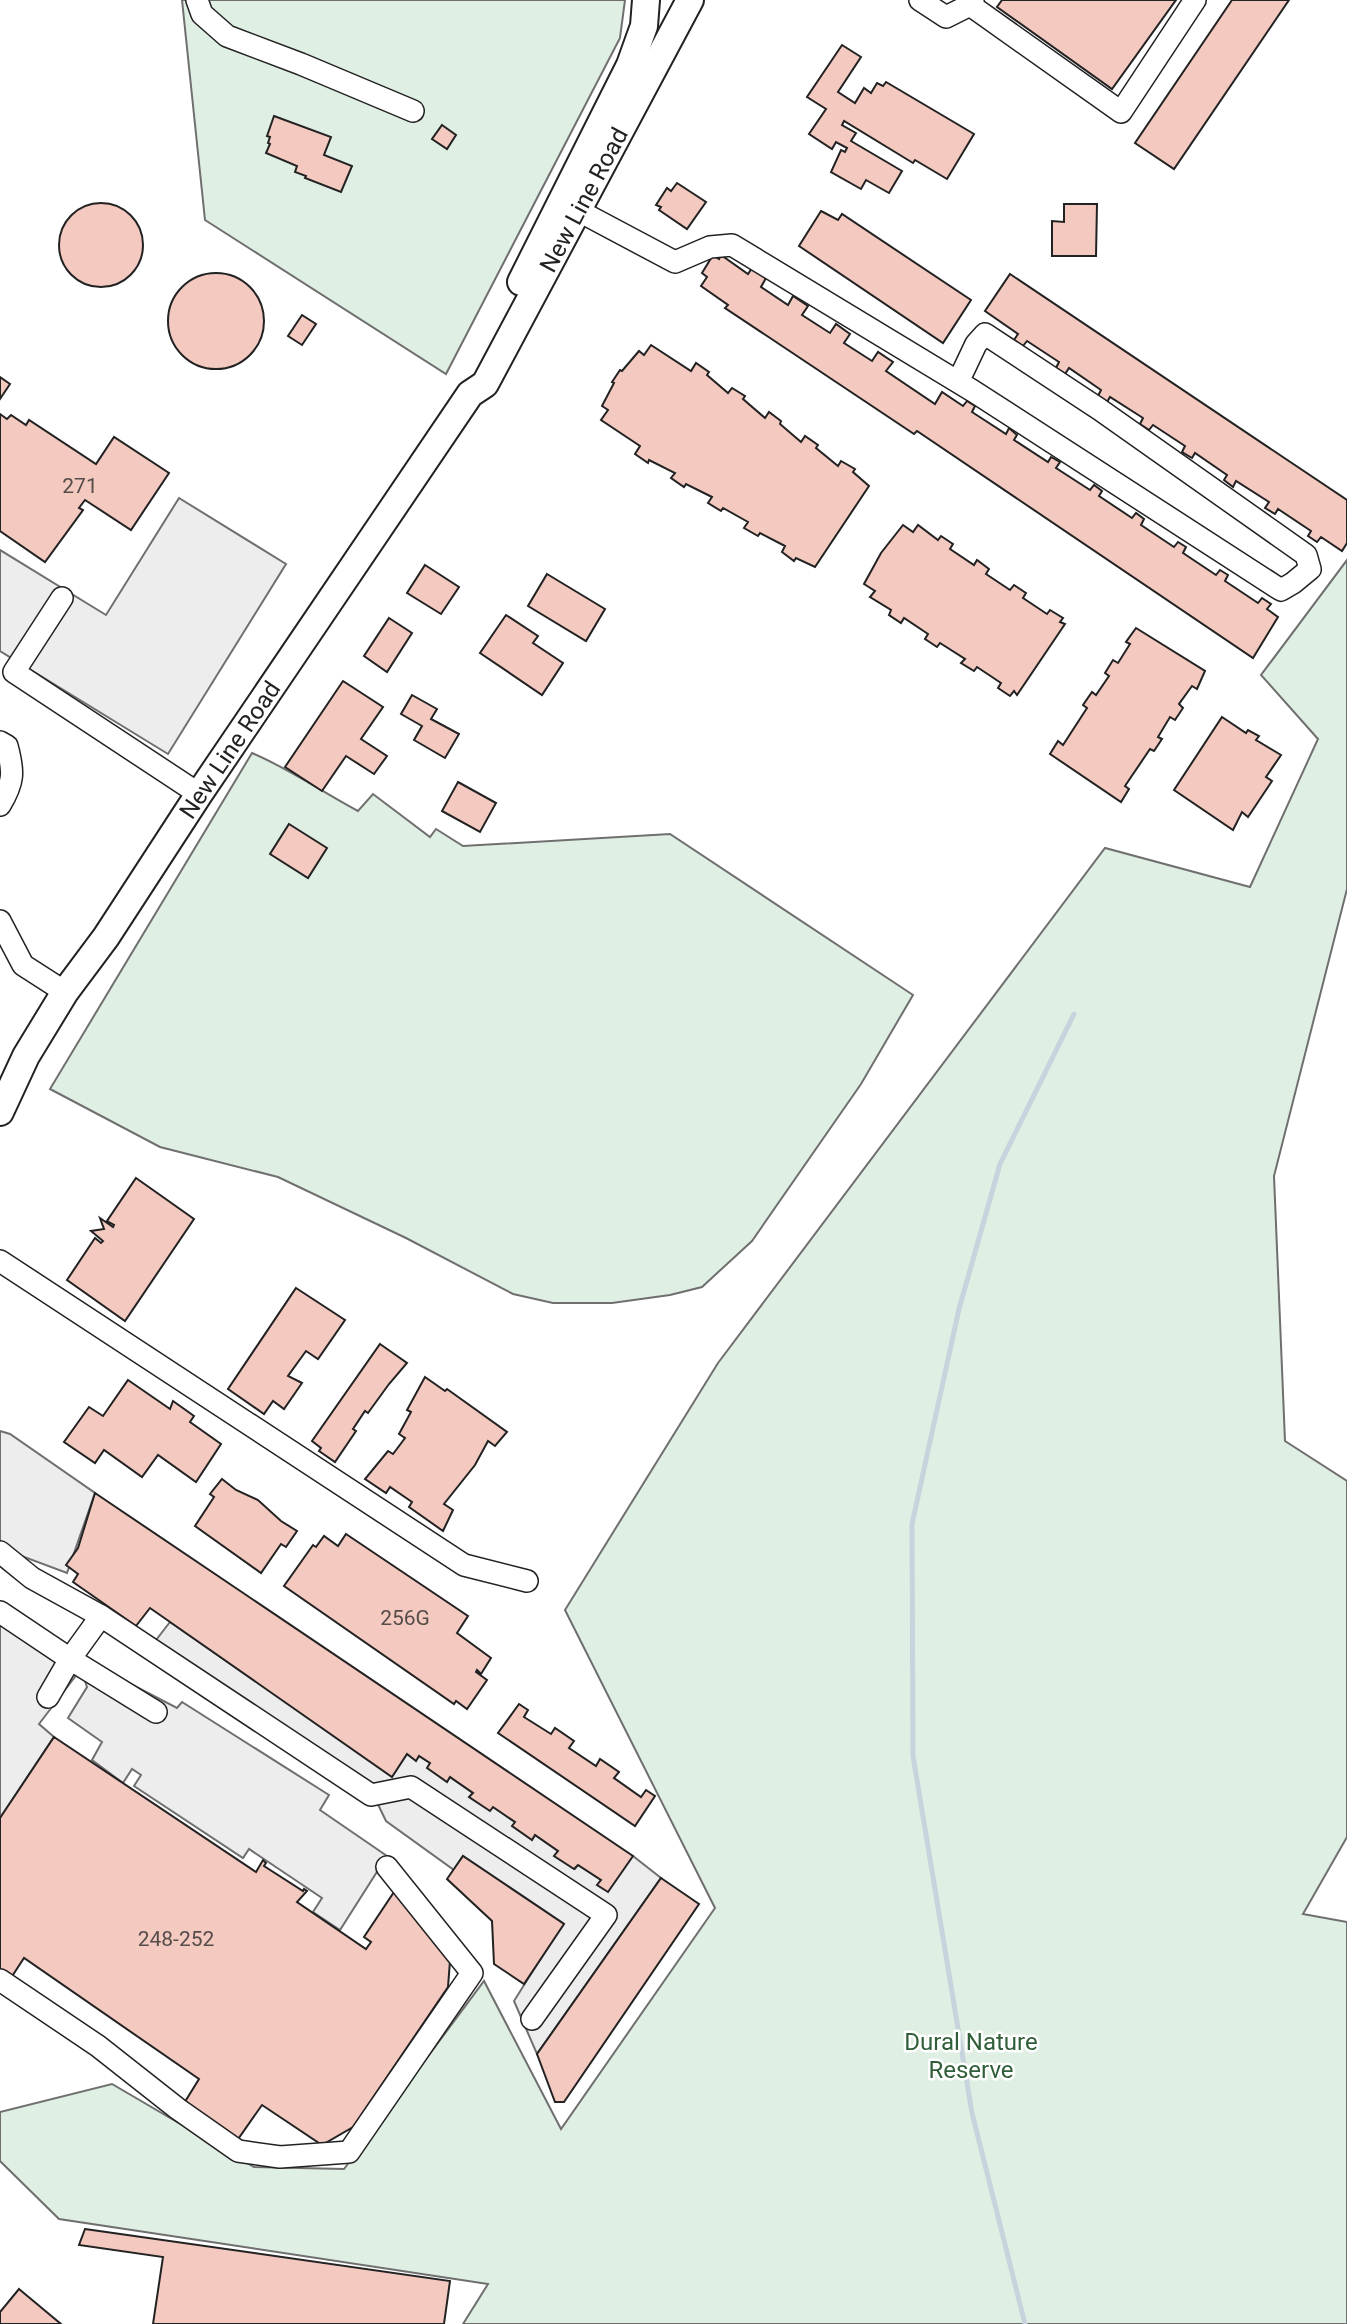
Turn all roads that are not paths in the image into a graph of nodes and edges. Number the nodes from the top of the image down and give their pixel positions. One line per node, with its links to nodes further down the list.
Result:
1 (197, 0): 7 (lane)
2 (646, 0): 10 (main road, New Line Road)
3 (690, 0): 8 (main road, New Line Road)
4 (920, 0): 6 (lane)
5 (1195, 0): 6 (lane)
6 (971, 2)
7 (413, 111)
8 (579, 211): 9 (lane); 10 (main road, New Line Road)
9 (958, 382): 9 (lane)
10 (470, 394): 13 (main road, New Line Road)
11 (62, 598): 13 (lane)
12 (0, 742): 14 (lane)
13 (199, 794): 16 (main road, New Line Road)
14 (0, 805)
15 (0, 921): 16 (lane)
16 (65, 992): 17 (main road, New Line Road)
17 (0, 1112)
18 (0, 1261): 20 (lane)
19 (0, 1552): 22 (lane)
20 (527, 1581)
21 (0, 1612): 23 (lane)
22 (101, 1616): 23 (lane); 28 (lane)
23 (69, 1659): 24 (lane); 25 (lane)
24 (48, 1697)
25 (156, 1712)
26 (387, 1867): 27 (lane)
27 (0, 1980)
28 (531, 2018)

